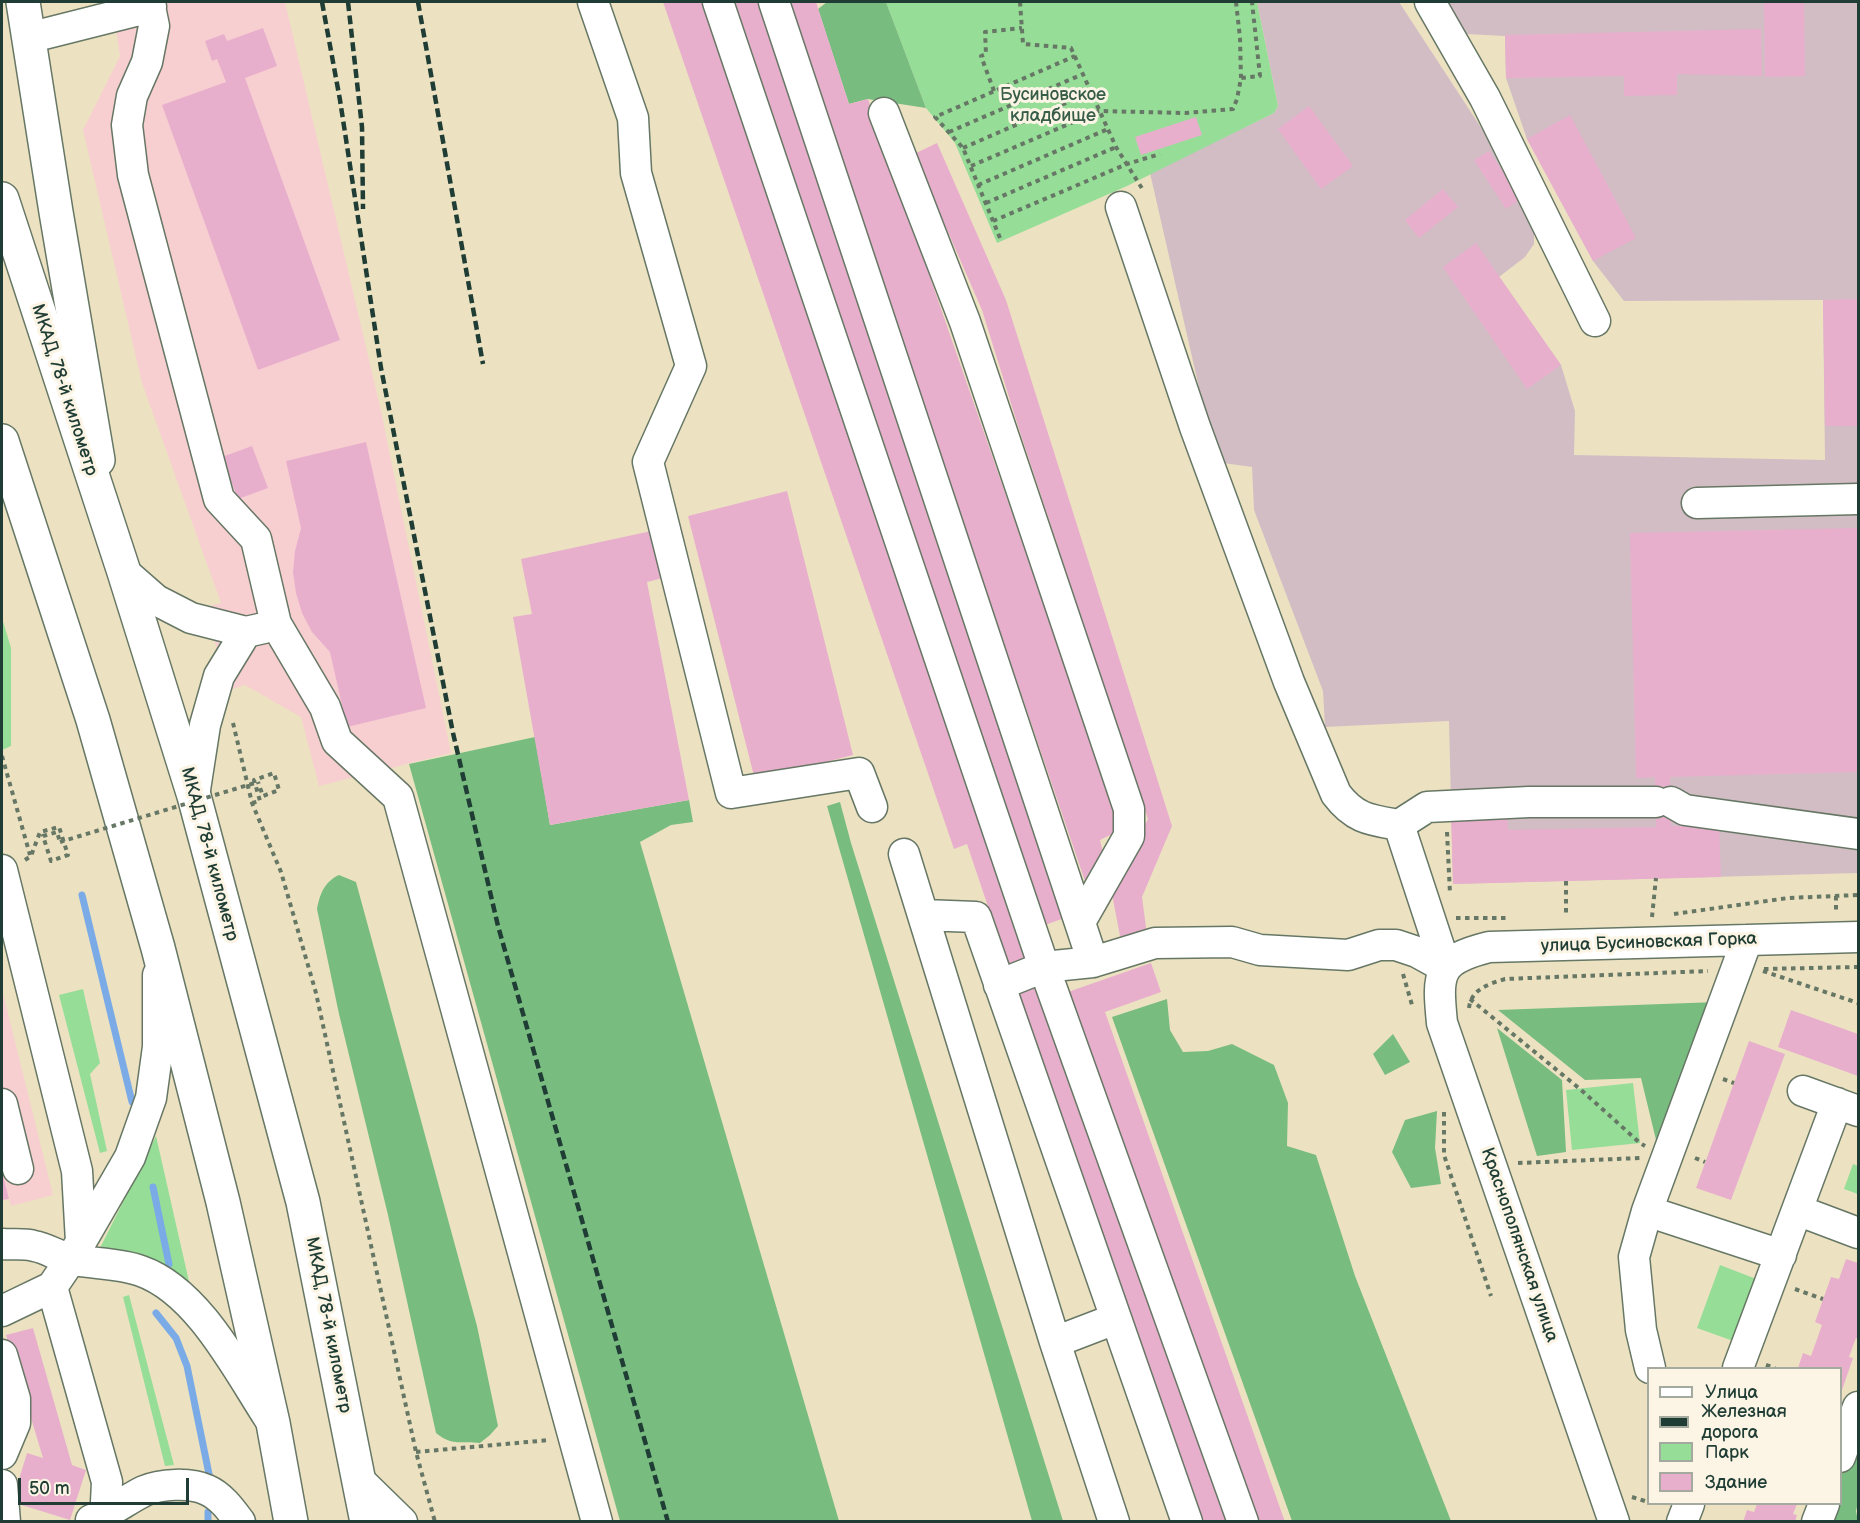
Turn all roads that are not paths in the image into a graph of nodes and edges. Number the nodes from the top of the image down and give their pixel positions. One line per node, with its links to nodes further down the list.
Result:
1 (23, 2): 7 (main road)
2 (593, 2): 22 (street)
3 (718, 2): 33 (street)
4 (774, 2): 28 (street)
5 (1430, 2): 11 (street)
6 (150, 4): 7 (street); 19 (street)
7 (28, 38): 16 (main road)
8 (884, 113): 28 (street)
9 (2, 200): 16 (main road, МКАД, 78-й километр)
10 (1120, 207): 23 (street)
11 (1595, 321)
12 (2, 441): 17 (main road)
13 (2, 485): 17 (main road)
14 (1858, 499): 15 (street)
15 (1697, 503)
16 (108, 523): 18 (main road, МКАД, 78-й километр)
17 (43, 563): 31 (main road)
18 (124, 572): 20 (street); 21 (main road, МКАД, 78-й километр)
19 (276, 624): 20 (street); 67 (street)
20 (246, 632): 21 (street)
21 (194, 796): 57 (main road, МКАД, 78-й километр)
22 (872, 807)
23 (1399, 825): 24 (street); 34 (street)
24 (1858, 834)
25 (904, 854): 27 (street)
26 (2, 870): 44 (street)
27 (922, 915): 35 (street); 49 (street)
28 (1080, 922): 32 (street)
29 (1858, 937): 30 (street, улица Бусиновская Горка)
30 (1747, 940): 34 (street, улица Бусиновская Горка); 40 (street)
31 (158, 948): 44 (street); 54 (main road)
32 (1093, 962): 33 (street); 34 (street)
33 (1044, 967): 35 (street); 70 (street)
34 (1446, 968): 60 (street, Краснополянская улица)
35 (999, 985): 48 (street)
36 (1803, 1091): 38 (street)
37 (2, 1104): 39 (street)
38 (1848, 1107): 41 (street)
39 (18, 1170)
40 (1647, 1210): 45 (street); 51 (street)
41 (1797, 1210): 42 (street); 45 (street)
42 (1858, 1233)
43 (2, 1244): 44 (street)
44 (76, 1251): 46 (street); 54 (street)
45 (1781, 1255): 52 (street)
46 (52, 1287): 47 (street); 61 (street)
47 (2, 1311)
48 (1115, 1319): 49 (street); 69 (street)
49 (1055, 1342): 68 (street)
50 (2, 1355): 56 (street)
51 (1650, 1367)
52 (1738, 1367)
53 (1858, 1407): 55 (street)
54 (273, 1423): 64 (main road)
55 (1842, 1451)
56 (2, 1454)
57 (359, 1480): 65 (main road, МКАД, 78-й километр); 66 (street)
58 (2, 1485): 62 (street)
59 (1823, 1505): 71 (street)
60 (1624, 1513)
61 (100, 1519): 63 (street)
62 (5, 1521)
63 (240, 1521)
64 (291, 1521)
65 (367, 1521)
66 (402, 1521)
67 (597, 1521)
68 (1114, 1521)
69 (1187, 1521)
70 (1243, 1521)
71 (1817, 1521)

